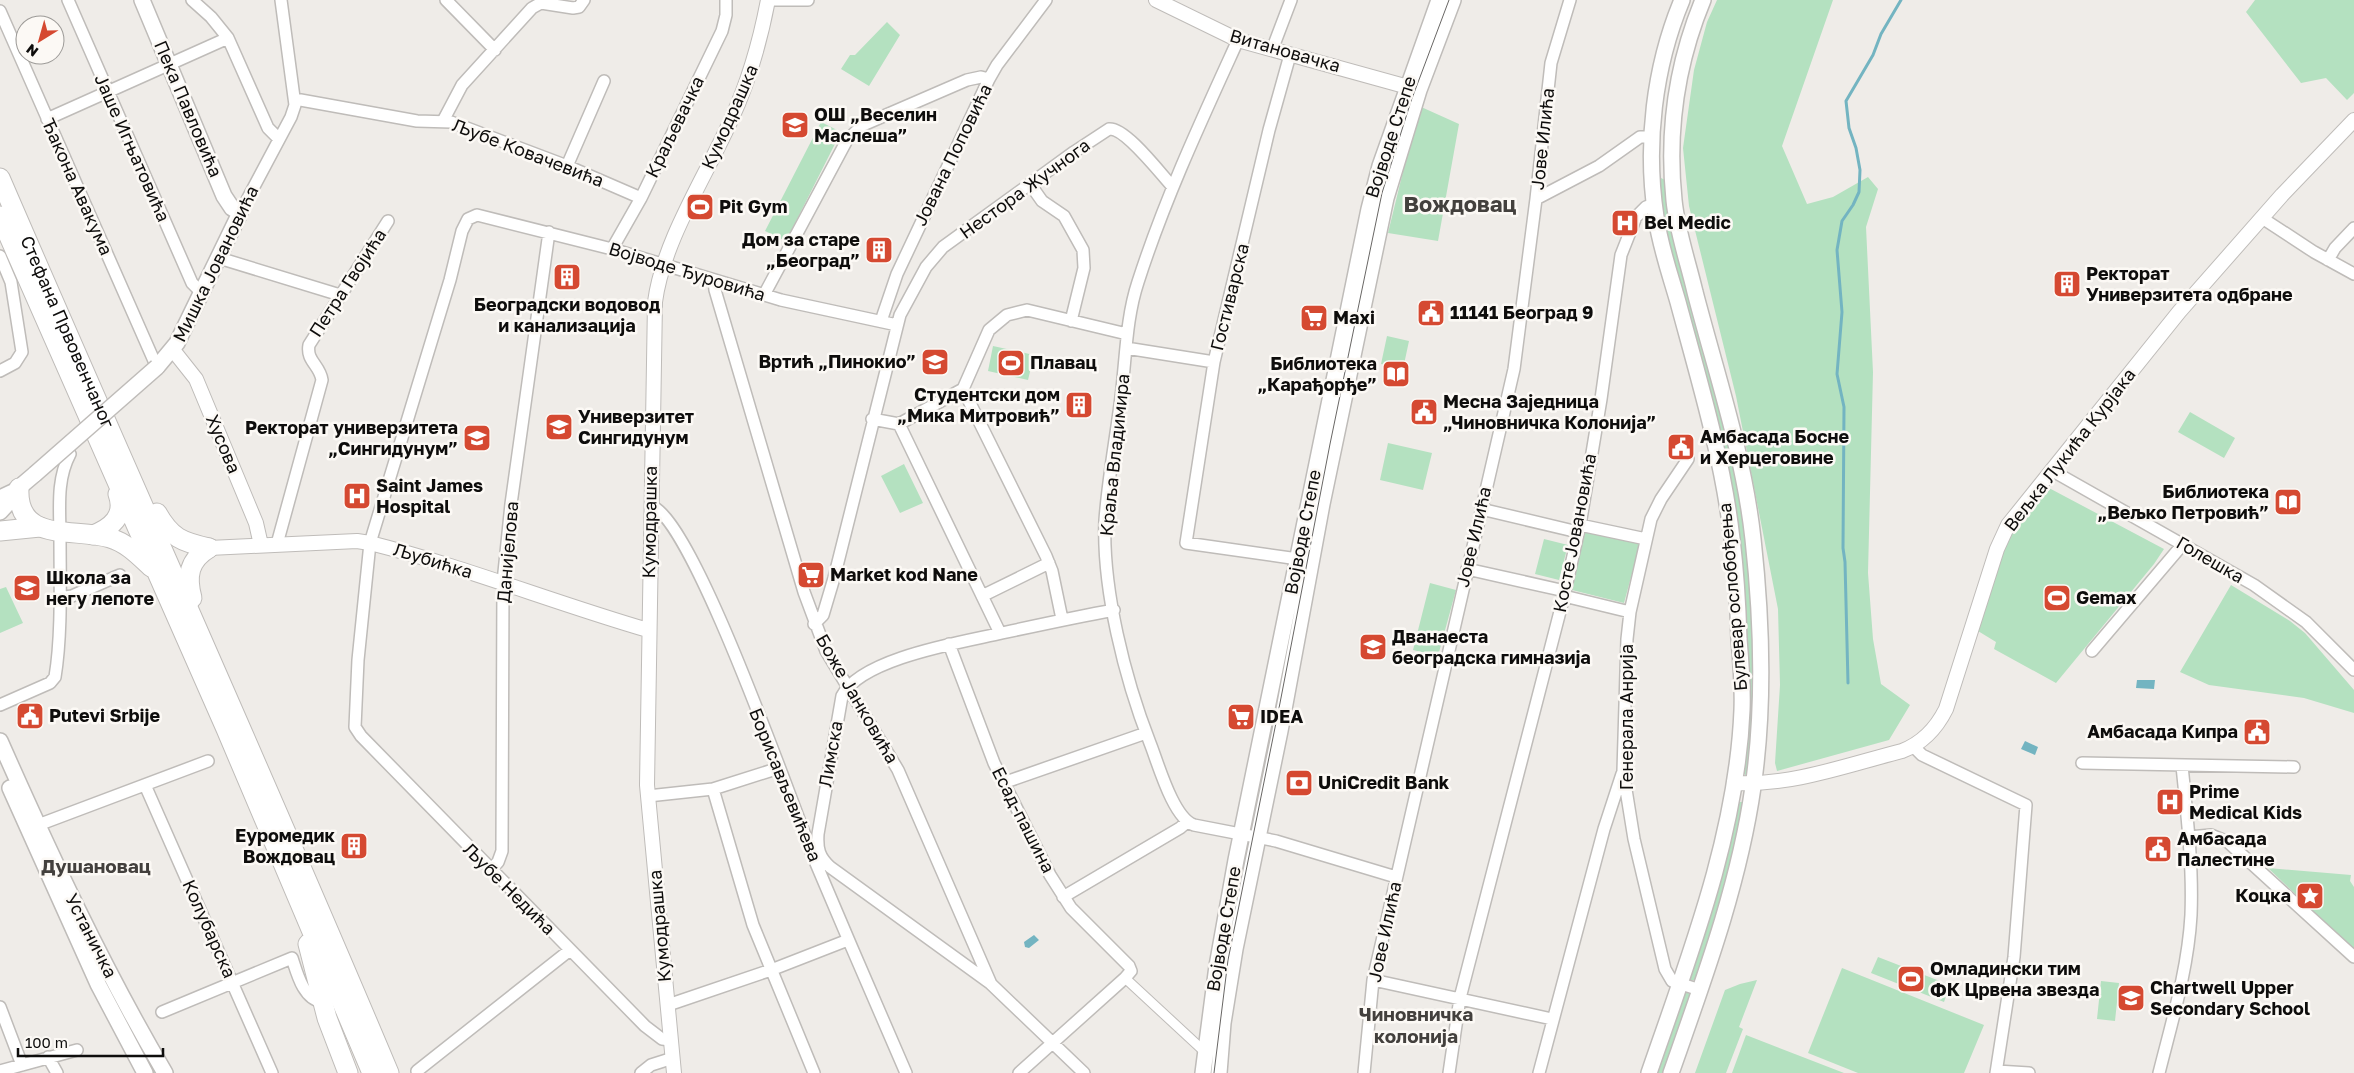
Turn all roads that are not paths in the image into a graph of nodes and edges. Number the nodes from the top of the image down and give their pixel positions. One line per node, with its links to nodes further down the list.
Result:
1 (68, 0): 29 (street, Јаше Игњатовића)
2 (142, 0): 25 (main road, Пека Павловића)
3 (192, 0): 20 (street)
4 (281, 0): 30 (street, Мишка Јовановића)
5 (446, 0): 22 (street)
6 (726, 0): 42 (street, Краљевачка)
7 (770, 0): 8 (street, Кумодрашка); 55 (street, Кумодрашка)
8 (808, 0)
9 (1046, 0): 26 (street, Јована Поповића)
10 (1291, 0): 23 (street)
11 (1439, 0): 28 (main road, Војводе Степе)
12 (1453, 0): 28 (main road, Војводе Степе)
13 (1570, 0): 43 (street, Јове Илића)
14 (1682, 0): 34 (main road, Булевар ослобођења)
15 (1703, 0): 37 (main road, Булевар ослобођења)
16 (540, 2): 18 (street); 22 (street)
17 (1164, 2): 21 (street, Витановачка)
18 (581, 4)
19 (0, 11): 31 (street, Ђакона Авакума)
20 (228, 38): 25 (street); 35 (street)
21 (1238, 40): 23 (street, Витановачка); 41 (street, Краља Владимира)
22 (495, 50): 33 (street)
23 (1272, 50): 24 (street, Витановачка)
24 (1290, 55): 28 (street, Витановачка); 67 (street, Гостиварска)
25 (169, 64): 29 (street); 45 (main road, Пека Павловића)
26 (989, 79): 59 (street); 62 (street, Јована Поповића)
27 (604, 81): 36 (street)
28 (1413, 88): 94 (main road, Војводе Степе); 139 (main road, Војводе Степе)
29 (108, 92): 31 (street); 58 (street, Јаше Игњатовића)
30 (295, 99): 33 (street, Љубе Ковачевића); 35 (street, Мишка Јовановића)
31 (47, 119): 68 (street, Ђакона Авакума)
32 (2354, 120): 47 (street, Вељка Лукића Курјака)
33 (443, 121): 36 (street, Љубе Ковачевића)
34 (1653, 137): 38 (main road, Булевар ослобођења); 43 (street)
35 (279, 139): 45 (street, Мишка Јовановића)
36 (567, 166): 42 (street, Љубе Ковачевића)
37 (1672, 168): 38 (main road); 129 (main road, Булевар ослобођења)
38 (1652, 169): 44 (main road, Булевар ослобођења)
39 (0, 178): 77 (highway, Стефана Првовенчаног)
40 (1030, 184): 41 (street, Нестора Жучнога); 61 (street); 63 (street, Нестора Жучнога)
41 (1172, 186): 64 (street, Краља Владимира)
42 (640, 198): 51 (street, Краљевачка)
43 (1536, 199): 81 (street, Јове Илића)
44 (1654, 204): 84 (street, Косте Јовановића); 127 (main road, Булевар ослобођења)
45 (240, 213): 53 (main road, Мишка Јовановића)
46 (0, 216): 75 (highway, Стефана Првовенчаног)
47 (2262, 218): 54 (street); 76 (street, Вељка Лукића Курјака)
48 (388, 221): 60 (street, Петра Гвојића)
49 (2354, 228): 54 (street)
50 (549, 232): 51 (street, Војводе Ђуровића); 89 (street, Војводе Ђуровића); 99 (street, Данијелова)
51 (612, 249): 55 (street, Војводе Ђуровића)
52 (0, 256): 69 (street)
53 (219, 258): 58 (main road, Мишка Јовановића); 60 (street)
54 (2328, 260): 56 (street)
55 (663, 264): 57 (street, Војводе Ђуровића); 80 (street, Кумодрашка)
56 (2354, 274)
57 (714, 280): 59 (street, Војводе Ђуровића); 107 (street, Боже Јанковића)
58 (202, 293): 66 (main road, Мишка Јовановића)
59 (764, 295): 62 (street, Војводе Ђуровића)
60 (340, 296): 90 (street, Петра Гвојића)
61 (1071, 321): 64 (street); 70 (street)
62 (881, 322): 63 (street, Војводе Ђуровића)
63 (897, 325): 71 (street)
64 (1127, 334): 65 (street, Краља Владимира)
65 (1126, 348): 67 (street); 103 (street, Краља Владимира)
66 (173, 350): 68 (main road, Мишка Јовановића); 92 (street, Хусова)
67 (1214, 362): 94 (street, Гостиварска)
68 (156, 365): 78 (main road, Мишка Јовановића, bridge)
69 (3, 370)
70 (963, 389): 72 (street); 95 (street)
71 (872, 419): 72 (street); 107 (street)
72 (900, 424): 101 (street)
73 (70, 454): 86 (street)
74 (1688, 459): 88 (street, Генерала Анрија)
75 (110, 466): 87 (highway); 97 (highway)
76 (2051, 470): 91 (street, Голешка); 117 (street, Вељка Лукића Курјака)
77 (136, 485): 93 (highway); 105 (highway, Стефана Првовенчаног)
78 (17, 490): 79 (main road); 82 (main road); 83 (highway)
79 (0, 498)
80 (651, 506): 108 (street, Кумодрашка); 123 (street, Борисављевићева)
81 (1481, 509): 84 (street); 96 (street, Јове Илића)
82 (0, 512)
83 (40, 527): 85 (highway); 86 (highway)
84 (1579, 528): 88 (street); 100 (street, Косте Јовановића)
85 (0, 531)
86 (60, 532): 87 (highway); 102 (street)
87 (92, 535): 97 (highway)
88 (1646, 539): 104 (street, Генерала Анрија)
89 (370, 543): 90 (street, Љубићка); 99 (street, Љубићка); 141 (street, Љубе Недића)
90 (277, 544): 92 (street, Љубићка)
91 (2184, 544): 111 (street); 112 (street, Голешка)
92 (261, 545): 93 (street, Љубићка)
93 (209, 548): 105 (highway)
94 (1298, 559): 138 (main road, Војводе Степе)
95 (1049, 563): 101 (street); 106 (street)
96 (1467, 569): 100 (street); 143 (street, Јове Илића)
97 (157, 573): 144 (highway)
98 (120, 575): 102 (street)
99 (502, 582): 108 (street, Љубићка); 141 (street, Данијелова)
100 (1565, 594): 104 (street); 157 (street, Косте Јовановића)
101 (982, 596): 109 (street)
102 (59, 598): 114 (street)
103 (1114, 610): 106 (street); 115 (street, Краља Владимира)
104 (1630, 612): 124 (street, Генерала Анрија)
105 (194, 619): 179 (highway, Стефана Првовенчаног)
106 (1062, 619): 109 (street)
107 (814, 624): 113 (street, Боже Јанковића)
108 (648, 630): 131 (street, Кумодрашка)
109 (1000, 633): 110 (street)
110 (949, 644): 113 (street); 126 (street, Есад-пашина)
111 (2092, 651)
112 (2354, 670)
113 (847, 688): 137 (street, Лимска); 154 (street, Боже Јанковића)
114 (0, 705)
115 (1146, 733): 126 (street); 134 (street, Краља Владимира)
116 (0, 741): 125 (main road, Устаничка)
117 (1914, 746): 129 (street, Вељка Лукића Курјака); 172 (street)
118 (208, 761): 128 (street)
119 (2082, 763): 121 (street)
120 (0, 766): 125 (main road, Устаничка)
121 (2182, 766): 122 (street); 140 (street)
122 (2294, 767)
123 (779, 768): 130 (street); 136 (street, Борисављевићева)
124 (1623, 771): 132 (street); 133 (street, Генерала Анрија)
125 (8, 782): 135 (main road, Устаничка); 174 (main road, Устаничка)
126 (1003, 783): 146 (street, Есад-пашина)
127 (1734, 783): 129 (street, Вељка Лукића Курјака); 155 (main road, Булевар ослобођења)
128 (145, 784): 135 (street); 153 (street, Колубарска)
129 (1754, 784): 156 (main road, Булевар ослобођења)
130 (713, 789): 131 (street); 150 (street)
131 (648, 796): 159 (street, Кумодрашка)
132 (1609, 815): 133 (street); 162 (street)
133 (1630, 818): 155 (street, Генерала Анрија)
134 (1190, 823): 138 (street); 146 (street)
135 (38, 825): 175 (main road, Устаничка)
136 (805, 834): 137 (street); 145 (street, Борисављевићева)
137 (818, 834): 142 (street, Лимска)
138 (1241, 834): 139 (street); 166 (main road, Војводе Степе)
139 (1257, 837): 143 (street); 187 (main road, Војводе Степе)
140 (2188, 837): 149 (street); 194 (street)
141 (490, 870): 148 (street, Љубе Недића)
142 (834, 871): 145 (street); 154 (street, Лимска)
143 (1396, 877): 152 (street, Јове Илића)
144 (289, 878): 158 (highway); 178 (highway)
145 (824, 881): 147 (street, Борисављевићева)
146 (1063, 897): 151 (street, Есад-пашина)
147 (848, 940): 150 (street); 183 (street, Борисављевићева)
148 (570, 950): 163 (street, Љубе Недића); 171 (street)
149 (2354, 957)
150 (771, 970): 159 (street); 182 (street)
151 (1127, 977): 164 (street); 166 (street, Есад-пашина)
152 (1373, 980): 157 (street); 188 (street, Јове Илића)
153 (232, 983): 158 (street); 161 (street); 176 (street, Колубарска)
154 (991, 984): 164 (street, Боже Јанковића)
155 (1680, 984): 156 (street); 191 (main road, Булевар ослобођења)
156 (1700, 990): 192 (main road, Булевар ослобођења)
157 (1460, 998): 162 (street); 189 (street, Косте Јовановића)
158 (322, 1002): 177 (highway)
159 (668, 1005): 163 (street, Кумодрашка)
160 (0, 1007): 169 (street)
161 (162, 1012)
162 (1552, 1020): 190 (street)
163 (671, 1040): 168 (street, Кумодрашка)
164 (1053, 1043): 184 (street); 185 (street, Боже Јанковића)
165 (77, 1050): 167 (street)
166 (1206, 1054): 186 (main road, Војводе Степе)
167 (48, 1057): 169 (street); 173 (street)
168 (673, 1058): 180 (street); 181 (street, Кумодрашка)
169 (22, 1065): 170 (street)
170 (0, 1071)
171 (417, 1071)
172 (1996, 1072): 193 (street)
173 (57, 1073)
174 (145, 1073)
175 (165, 1073)
176 (272, 1073)
177 (348, 1073)
178 (372, 1073)
179 (389, 1073)
180 (641, 1073)
181 (674, 1073)
182 (814, 1073)
183 (906, 1073)
184 (1018, 1073)
185 (1084, 1073)
186 (1203, 1073)
187 (1219, 1073)
188 (1364, 1073)
189 (1449, 1073)
190 (1539, 1073)
191 (1649, 1073)
192 (1671, 1073)
193 (2029, 1073)
194 (2159, 1073)

